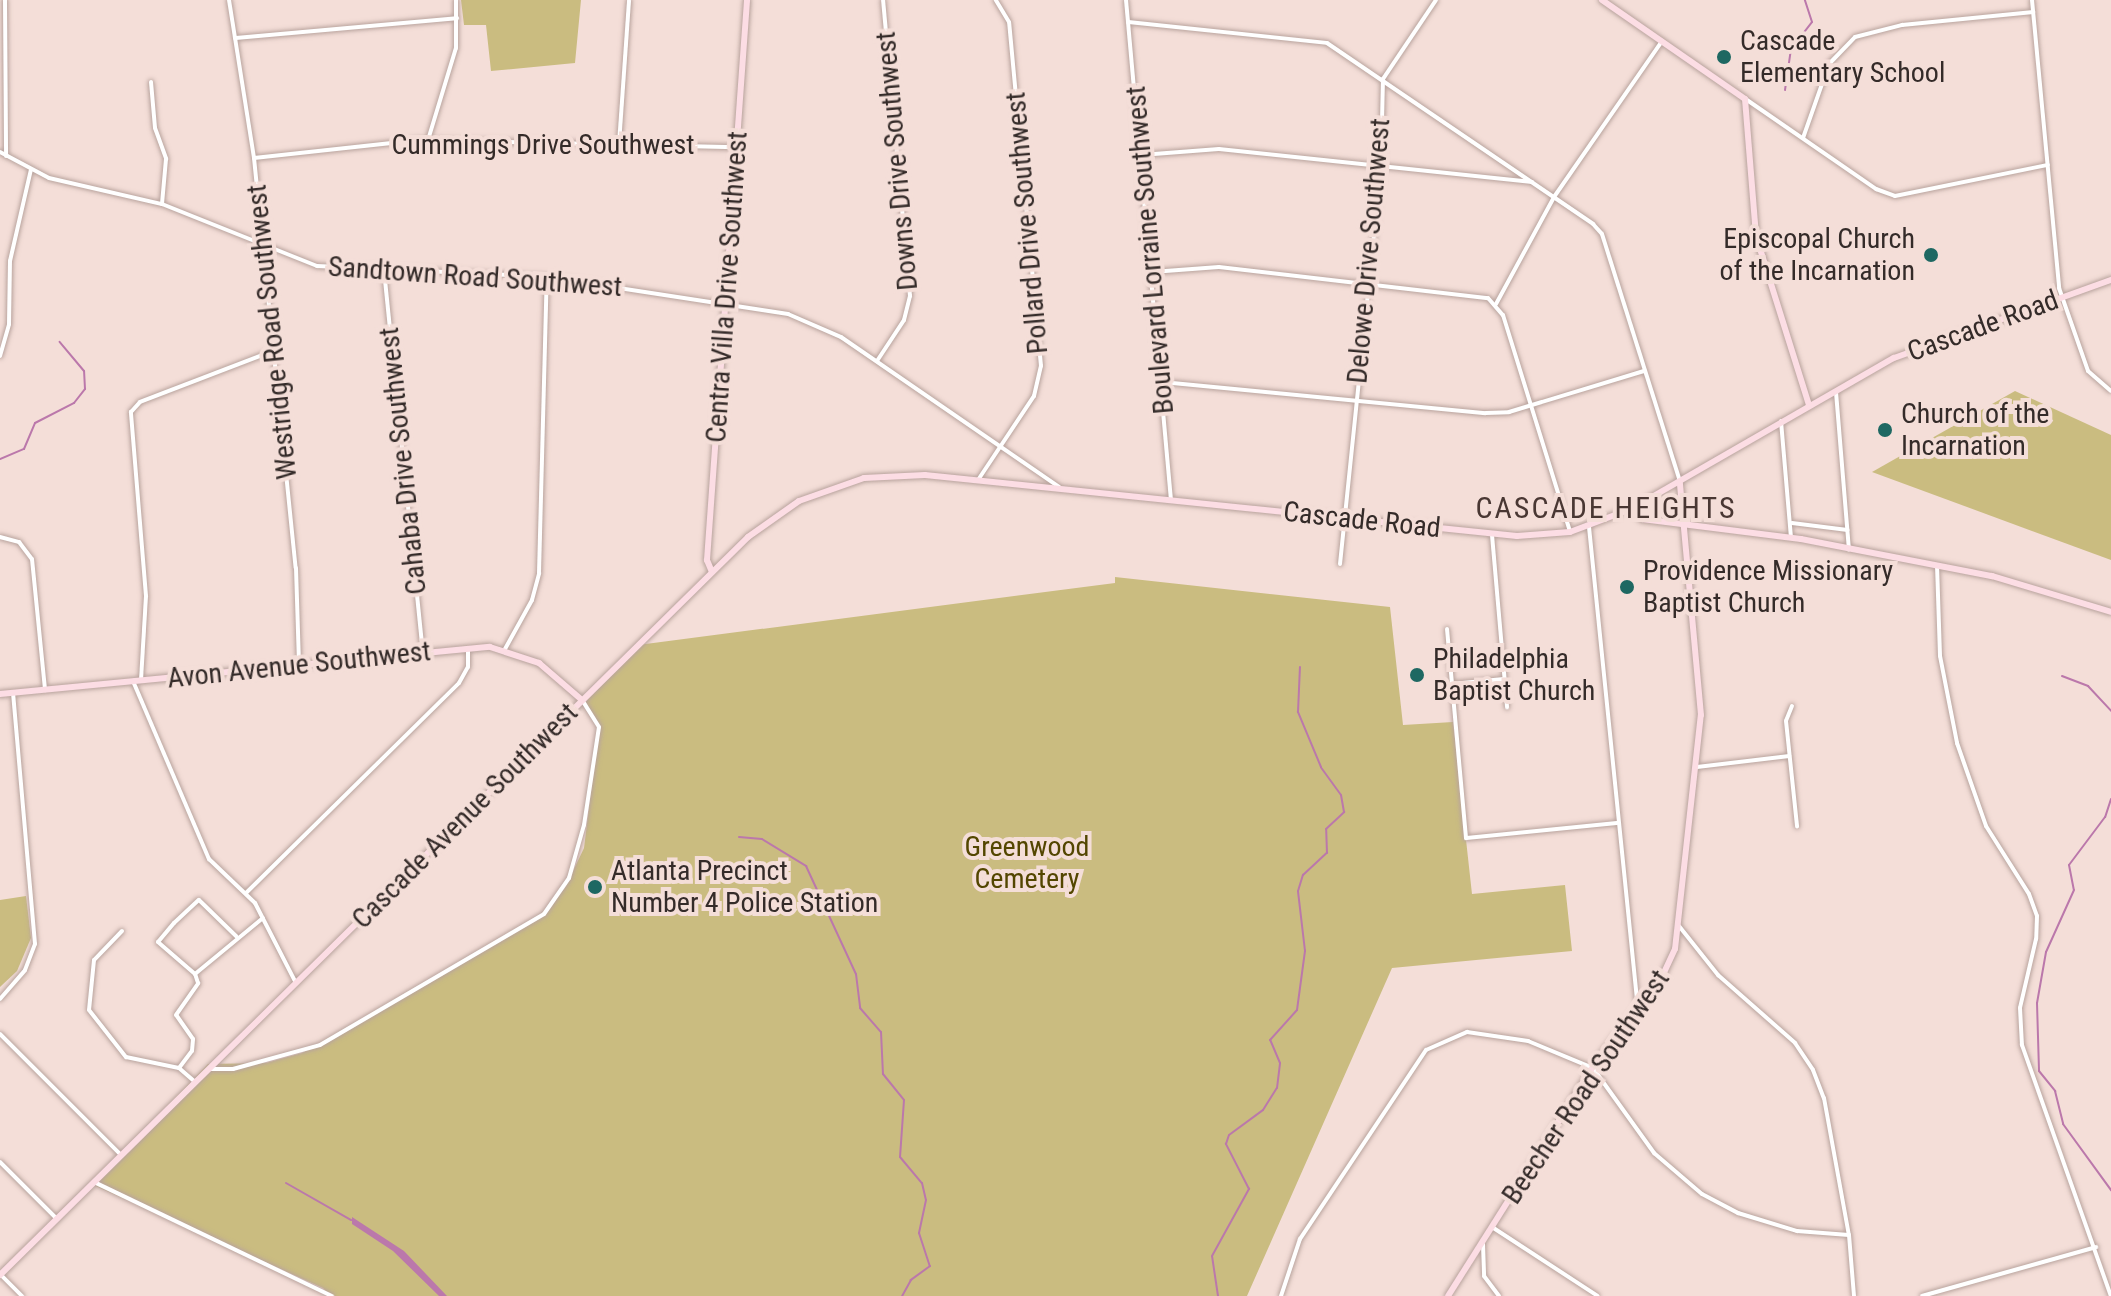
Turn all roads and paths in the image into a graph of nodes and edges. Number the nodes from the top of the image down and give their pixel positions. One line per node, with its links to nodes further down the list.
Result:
1 (5, 0): 26 (street)
2 (229, 0): 15 (street, Westridge Road Southwest)
3 (456, 0): 13 (street)
4 (629, 0): 22 (street)
5 (747, 0): 23 (street, Centra Villa Drive Southwest)
6 (883, 0): 45 (street, Downs Drive Southwest)
7 (996, 0): 54 (street, Pollard Drive Southwest)
8 (1126, 0): 14 (street, Boulevard Lorraine Southwest)
9 (1436, 0): 17 (street, Delowe Drive Southwest)
10 (1602, 0): 16 (street)
11 (2032, 0): 12 (street)
12 (2034, 12): 20 (street); 28 (street)
13 (457, 18): 15 (street); 21 (street)
14 (1128, 22): 17 (street); 25 (street, Boulevard Lorraine Southwest)
15 (235, 38): 27 (street, Westridge Road Southwest)
16 (1662, 41): 19 (street); 32 (street)
17 (1383, 79): 29 (street, Delowe Drive Southwest); 31 (street)
18 (151, 82): 33 (street)
19 (1745, 99): 20 (street); 52 (street)
20 (1803, 138): 28 (street)
21 (428, 140): 22 (street, Cummings Drive Southwest); 27 (street, Cummings Drive Southwest)
22 (619, 144): 23 (street, Cummings Drive Southwest)
23 (737, 147): 41 (street, Centra Villa Drive Southwest)
24 (0, 152): 26 (street, Sandtown Road Southwest)
25 (1141, 155): 29 (street); 36 (street, Boulevard Lorraine Southwest)
26 (6, 156): 30 (street, Sandtown Road Southwest)
27 (254, 158): 34 (street, Westridge Road Southwest)
28 (2048, 165): 40 (street)
29 (1381, 166): 31 (street); 39 (street, Delowe Drive Southwest)
30 (31, 169): 33 (street, Sandtown Road Southwest); 44 (street)
31 (1534, 183): 32 (street)
32 (1554, 197): 42 (street); 46 (street)
33 (162, 204): 34 (street, Sandtown Road Southwest)
34 (263, 246): 35 (street, Sandtown Road Southwest); 43 (street, Westridge Road Southwest)
35 (384, 270): 37 (street, Sandtown Road Southwest); 78 (street, Cahaba Drive Southwest)
36 (1152, 272): 39 (street); 47 (street, Boulevard Lorraine Southwest)
37 (547, 277): 41 (street, Sandtown Road Southwest); 77 (street)
38 (2111, 280): 40 (street, Cascade Road)
39 (1369, 284): 42 (street); 50 (street, Delowe Drive Southwest)
40 (2062, 297): 48 (street, Cascade Road); 49 (street)
41 (727, 302): 45 (street, Sandtown Road Southwest); 73 (street, Centra Villa Drive Southwest)
42 (1496, 304): 51 (street)
43 (274, 351): 79 (street, Westridge Road Southwest); 81 (street)
44 (0, 356)
45 (877, 361): 54 (street, Sandtown Road Southwest)
46 (1645, 371): 51 (street); 57 (street)
47 (1162, 382): 50 (street); 59 (street, Boulevard Lorraine Southwest)
48 (1836, 389): 52 (street, Cascade Road); 65 (street)
49 (2111, 391)
50 (1356, 400): 51 (street); 61 (street, Delowe Drive Southwest)
51 (1530, 405): 66 (street)
52 (1809, 405): 53 (street, Cascade Road)
53 (1781, 421): 57 (street, Cascade Road); 62 (street)
54 (1000, 448): 55 (street, Pollard Drive Southwest); 58 (street, Sandtown Road Southwest)
55 (978, 480): 56 (street, Cascade Avenue Southwest); 73 (street, Cascade Avenue Southwest)
56 (988, 481): 58 (street, Cascade Road)
57 (1680, 482): 60 (street, Cascade Road); 63 (street, Beecher Road Southwest)
58 (1061, 489): 59 (street, Cascade Road)
59 (1171, 500): 61 (street, Cascade Road)
60 (1631, 509): 63 (street); 64 (street, Cascade Road)
61 (1343, 518): 67 (street, Cascade Road); 71 (street, Delowe Drive Southwest)
62 (1792, 523): 65 (street); 69 (street)
63 (1683, 525): 69 (street); 91 (street, Beecher Road Southwest)
64 (1589, 527): 66 (street, Cascade Road); 92 (street)
65 (1848, 530): 70 (street)
66 (1570, 532): 67 (street, Cascade Road)
67 (1492, 533): 80 (street)
68 (0, 537): 84 (street)
69 (1791, 538): 70 (street)
70 (1849, 549): 72 (street)
71 (1340, 564)
72 (1937, 565): 74 (street); 115 (street)
73 (712, 572): 87 (street, Cascade Avenue Southwest)
74 (2111, 612)
75 (1447, 629): 83 (street)
76 (468, 648): 77 (street, Avon Avenue Southwest); 78 (street, Avon Avenue Southwest); 94 (street)
77 (505, 649): 87 (street, Avon Avenue Southwest)
78 (423, 652): 79 (street, Avon Avenue Southwest)
79 (299, 665): 81 (street, Avon Avenue Southwest)
80 (1504, 679): 83 (street); 89 (street)
81 (141, 680): 82 (street, Avon Avenue Southwest)
82 (133, 681): 84 (street, Avon Avenue Southwest); 94 (street)
83 (1452, 684): 92 (street)
84 (45, 690): 85 (street, Avon Avenue Southwest)
85 (13, 693): 86 (street, Avon Avenue Southwest); 101 (street)
86 (0, 694)
87 (582, 700): 100 (street, Cascade Avenue Southwest); 106 (street)
88 (1792, 706): 90 (street)
89 (1507, 707)
90 (1789, 756): 91 (street); 93 (street)
91 (1697, 767): 96 (street, Beecher Road Southwest)
92 (1618, 823): 102 (street)
93 (1797, 826)
94 (246, 893): 95 (street)
95 (263, 918): 98 (street); 100 (street)
96 (1679, 926): 102 (street, Beecher Road Southwest); 113 (street)
97 (122, 931): 104 (street)
98 (236, 936): 99 (street); 99 (street)
99 (195, 974): 104 (street)
100 (296, 983): 106 (street, Cascade Avenue Southwest)
101 (0, 999)
102 (1639, 1009): 105 (street, Beecher Road Southwest)
103 (0, 1034): 108 (street)
104 (179, 1068): 107 (street)
105 (1593, 1068): 112 (street, Beecher Road Southwest); 113 (street); 119 (street)
106 (208, 1069): 107 (street, Cascade Avenue Southwest)
107 (195, 1082): 108 (street, Cascade Avenue Southwest)
108 (121, 1155): 110 (street, Cascade Avenue Southwest)
109 (0, 1162): 111 (street)
110 (94, 1182): 111 (street, Cascade Avenue Southwest); 118 (street)
111 (57, 1219): 116 (street, Cascade Avenue Southwest)
112 (1492, 1227): 114 (street, Beecher Road Southwest); 122 (street)
113 (1849, 1235): 123 (street)
114 (1484, 1238): 120 (street, Beecher Road Southwest); 121 (street)
115 (2096, 1247): 124 (street); 125 (street)
116 (0, 1275): 117 (street)
117 (22, 1296)
118 (332, 1296)
119 (1281, 1296)
120 (1448, 1296)
121 (1499, 1296)
122 (1598, 1296)
123 (1854, 1296)
124 (1922, 1296)
125 (2111, 1296)

